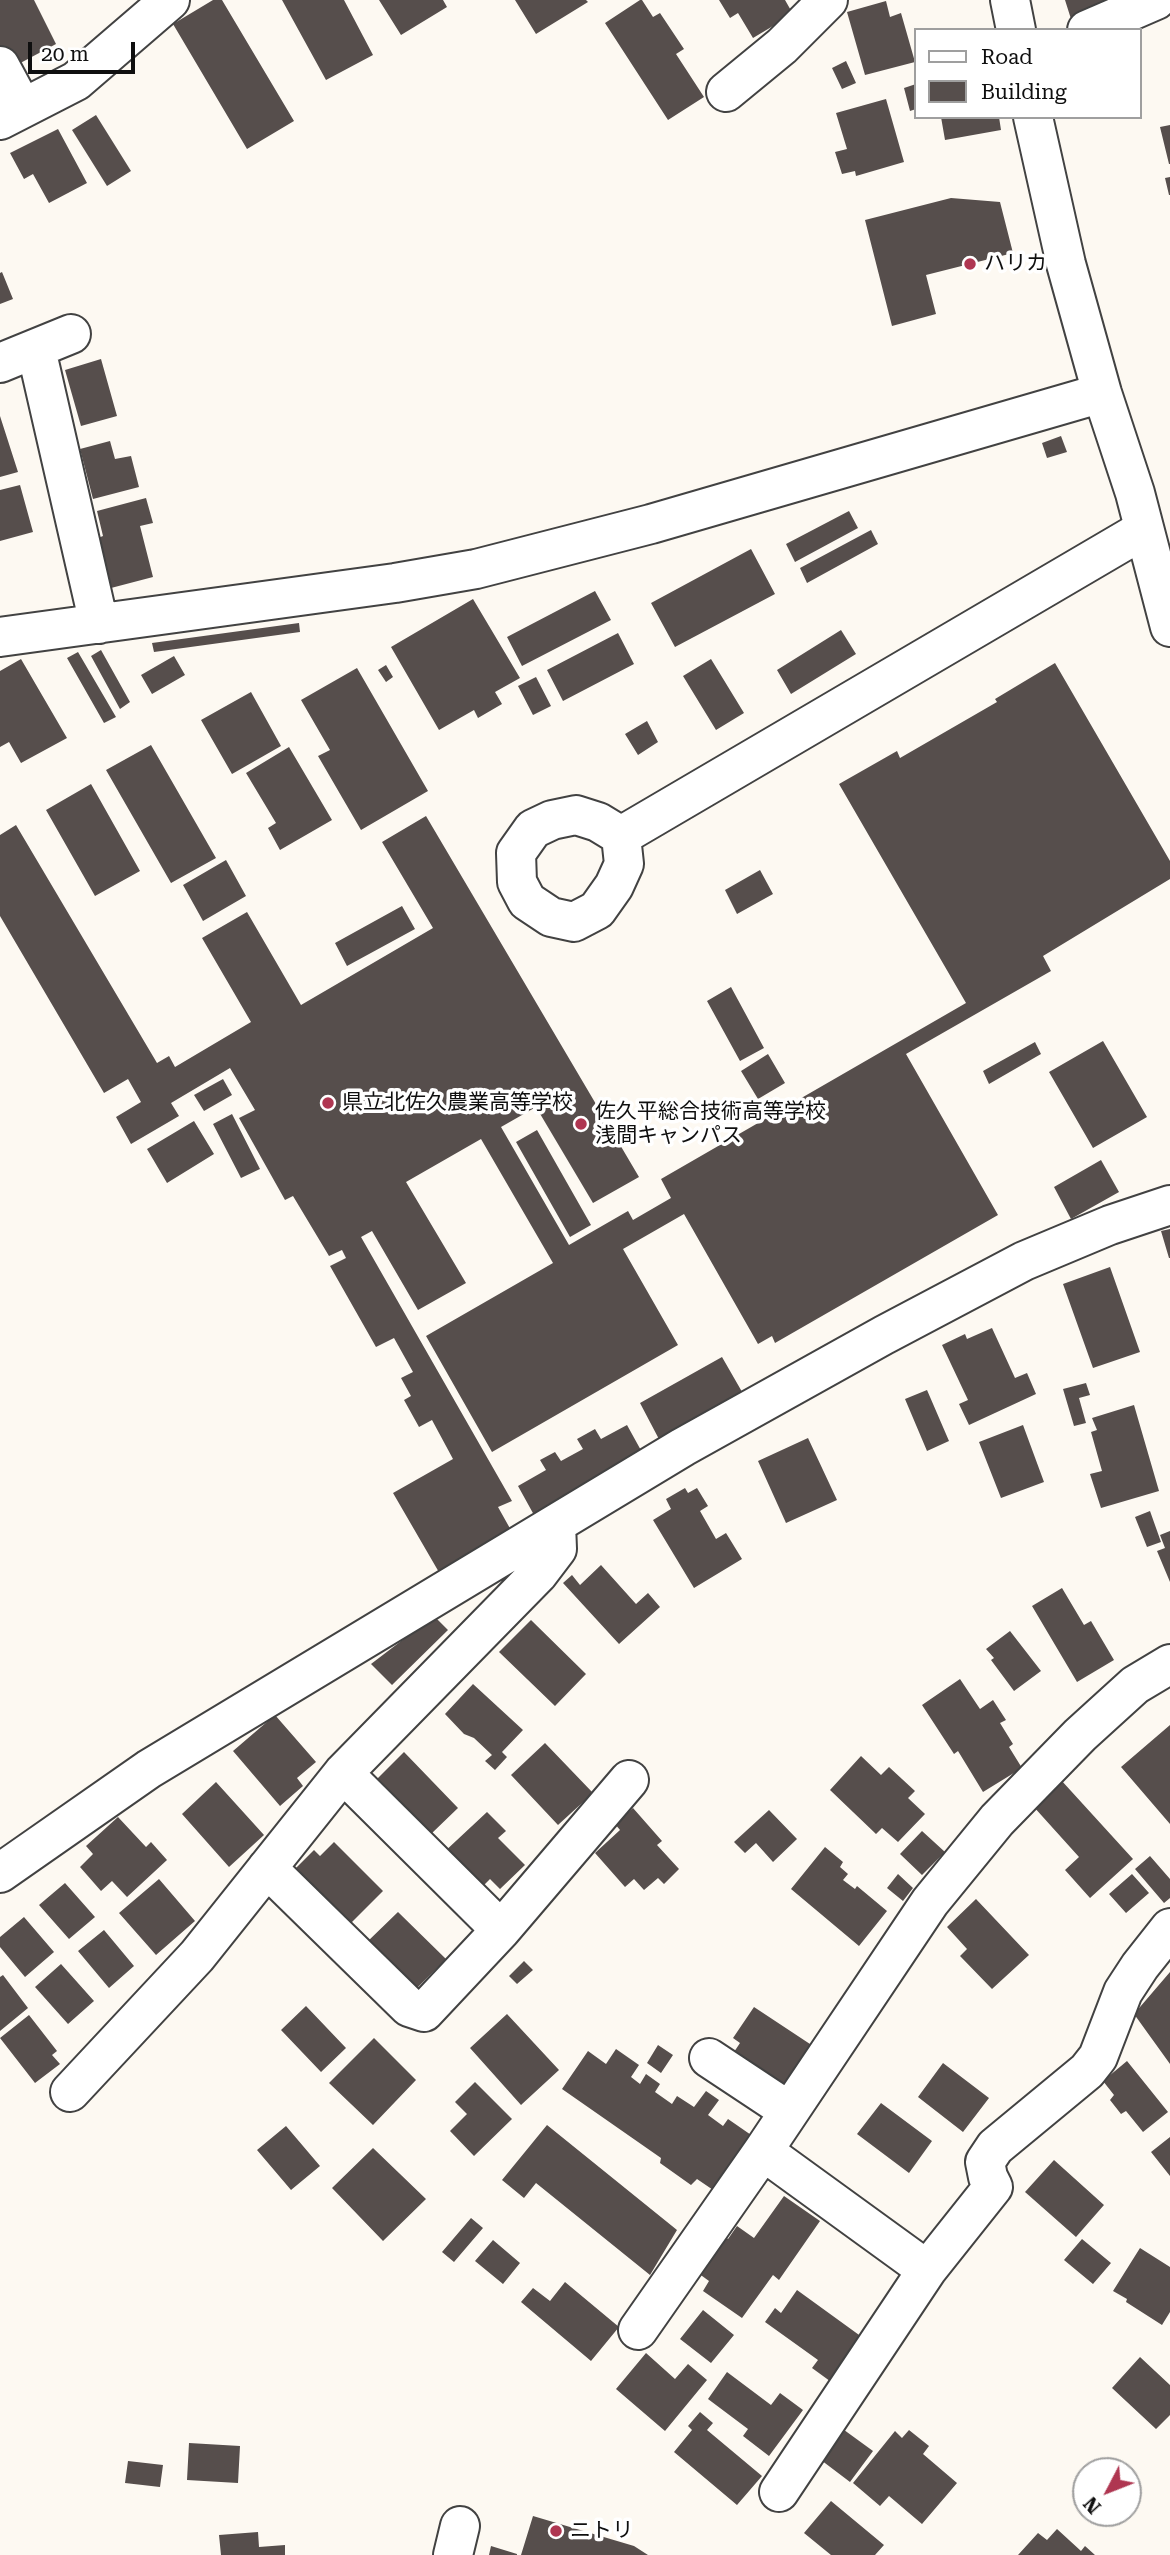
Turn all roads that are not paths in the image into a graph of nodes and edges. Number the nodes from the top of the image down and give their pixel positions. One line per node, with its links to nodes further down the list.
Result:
1 (170, 0): 9 (street)
2 (828, 0): 8 (street)
3 (1010, 0): 5 (street)
4 (1156, 0): 6 (street)
5 (1016, 28)
6 (1092, 28)
7 (0, 66): 9 (street)
8 (726, 92)
9 (11, 114)
10 (1033, 119): 14 (street)
11 (71, 334): 12 (street)
12 (36, 349): 13 (street); 16 (street)
13 (0, 363)
14 (1102, 393): 15 (street); 16 (street)
15 (1143, 530): 17 (street); 19 (street)
16 (99, 624): 18 (street)
17 (1170, 627)
18 (0, 637)
19 (621, 836)
20 (1170, 1205): 21 (street)
21 (556, 1524): 23 (street); 26 (street)
22 (1170, 1664): 31 (street)
23 (343, 1773): 25 (street); 28 (street)
24 (629, 1780): 28 (street)
25 (267, 1868): 28 (street); 30 (street)
26 (0, 1874)
27 (1170, 1928): 33 (street)
28 (501, 1930)
29 (709, 2058): 31 (street)
30 (69, 2092)
31 (789, 2111): 32 (street)
32 (763, 2151): 33 (street); 34 (street)
33 (927, 2270): 35 (street)
34 (638, 2330)
35 (779, 2492)

